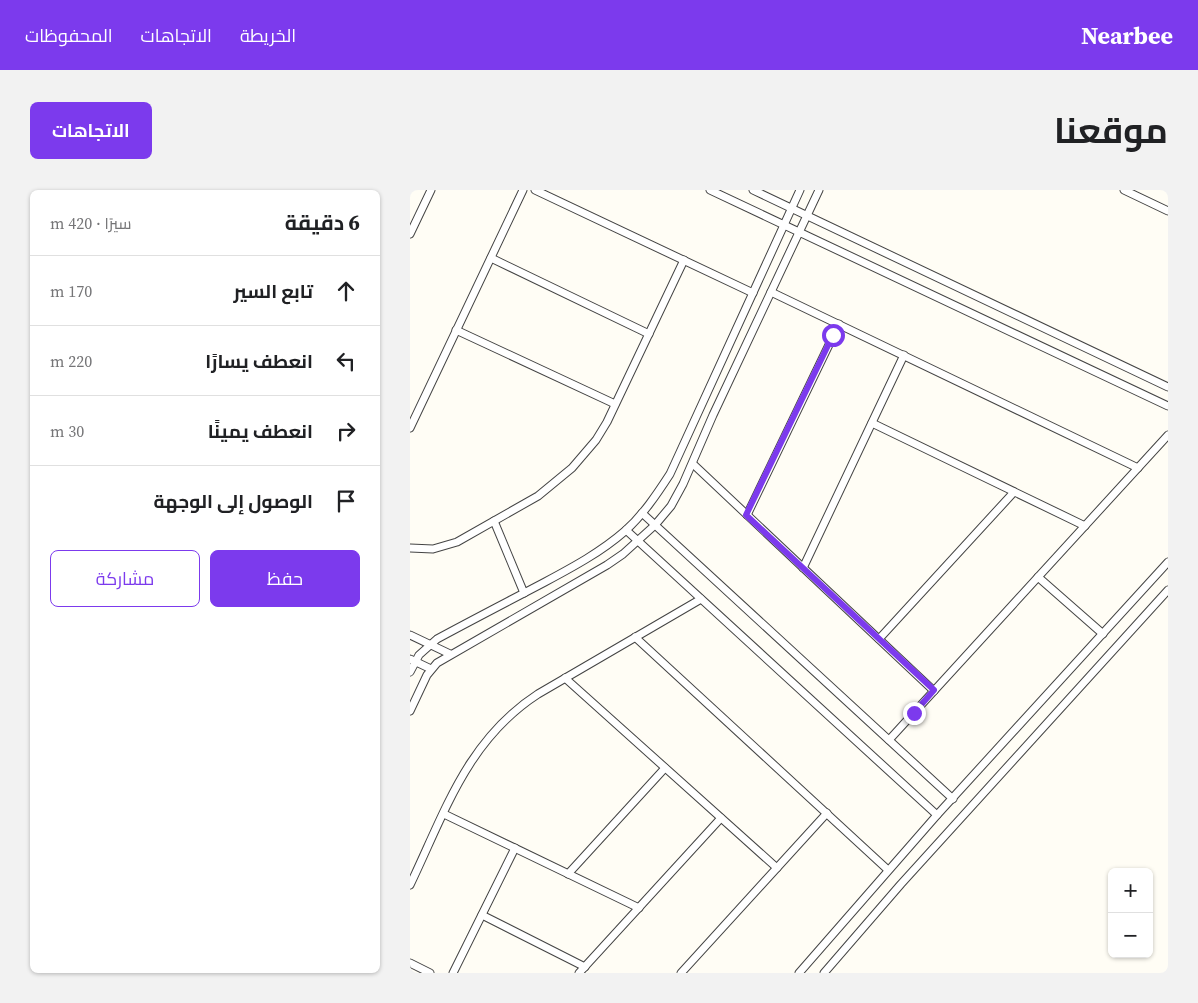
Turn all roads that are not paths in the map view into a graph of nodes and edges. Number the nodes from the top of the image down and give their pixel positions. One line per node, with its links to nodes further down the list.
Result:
1 (431, 190): 14 (street)
2 (523, 190): 15 (street)
3 (535, 190): 16 (street)
4 (710, 190): 12 (street)
5 (753, 190): 9 (street)
6 (800, 190): 9 (street)
7 (819, 190): 11 (street)
8 (1124, 190): 10 (street)
9 (792, 208): 11 (street); 12 (street)
10 (1168, 211)
11 (807, 216): 13 (street); 23 (street)
12 (784, 225): 13 (street); 18 (street)
13 (799, 232): 17 (street); 25 (street)
14 (410, 234)
15 (491, 258): 20 (street); 21 (street)
16 (684, 260): 18 (street); 21 (street)
17 (771, 292): 19 (street); 29 (street)
18 (753, 293): 32 (street)
19 (839, 324): 22 (street); 33 (street)
20 (456, 330): 24 (street); 27 (street)
21 (649, 334): 24 (street)
22 (904, 356): 26 (street); 30 (street)
23 (1168, 387)
24 (615, 404): 34 (street)
25 (1168, 406)
26 (872, 423): 31 (street); 41 (street)
27 (410, 428)
28 (1168, 436): 30 (street)
29 (692, 464): 33 (street); 35 (street)
30 (1138, 468): 36 (street)
31 (1014, 492): 36 (street); 49 (street)
32 (642, 513): 35 (street); 37 (street)
33 (746, 515): 41 (street)
34 (494, 521): 39 (street); 44 (street)
35 (655, 525): 38 (street); 58 (street)
36 (1085, 526): 42 (street)
37 (626, 530): 38 (street); 44 (street)
38 (638, 541): 45 (street); 51 (street)
39 (410, 548)
40 (1168, 562): 46 (street)
41 (803, 568): 49 (street)
42 (1038, 577): 46 (street); 56 (street)
43 (1168, 590): 79 (street)
44 (524, 593): 50 (street)
45 (701, 599): 48 (street); 63 (street)
46 (1103, 634): 60 (street)
47 (410, 635): 50 (street)
48 (635, 638): 55 (street); 62 (street)
49 (880, 639): 56 (street)
50 (430, 644): 51 (street); 52 (street)
51 (450, 654): 53 (street)
52 (412, 660): 53 (street); 54 (street)
53 (431, 669): 57 (street)
54 (410, 672)
55 (565, 678): 59 (street); 61 (street)
56 (934, 690): 58 (street)
57 (410, 711)
58 (889, 740): 60 (street)
59 (664, 768): 64 (street); 68 (street)
60 (953, 799): 63 (street)
61 (444, 814): 65 (street); 69 (street)
62 (827, 814): 66 (street); 67 (street)
63 (937, 815): 67 (street)
64 (721, 818): 66 (street); 70 (street)
65 (515, 848): 68 (street); 71 (street)
66 (777, 868): 77 (street)
67 (888, 870): 78 (street)
68 (568, 874): 70 (street)
69 (410, 884)
70 (639, 908): 73 (street)
71 (482, 915): 73 (street); 75 (street)
72 (410, 963): 74 (street)
73 (585, 967): 76 (street)
74 (430, 973)
75 (453, 973)
76 (579, 973)
77 (681, 973)
78 (798, 973)
79 (824, 973)

